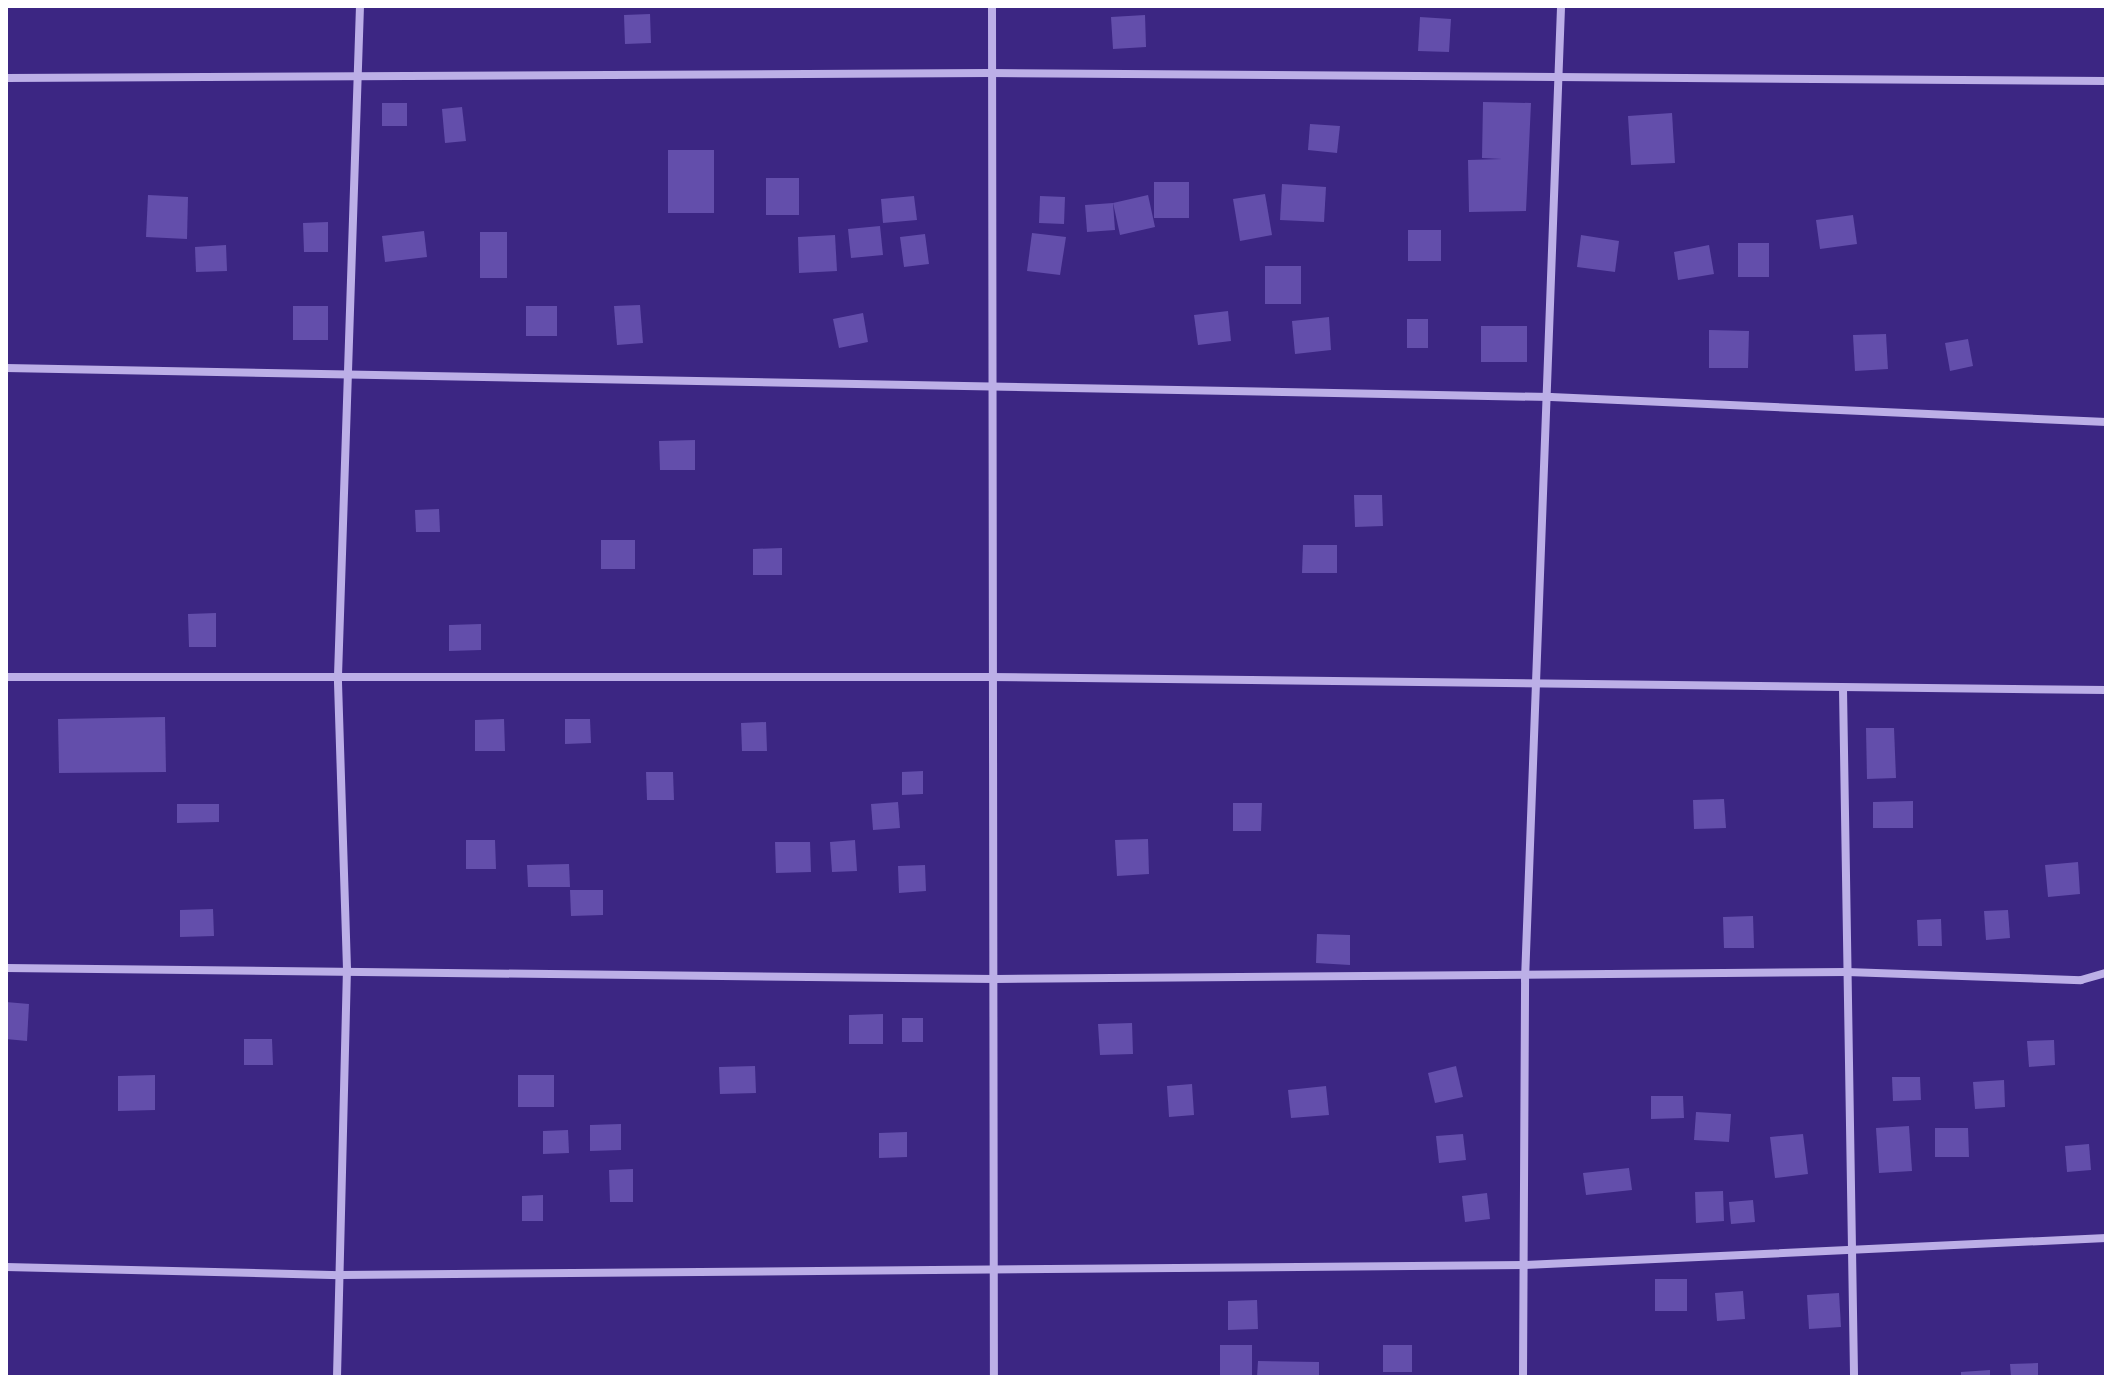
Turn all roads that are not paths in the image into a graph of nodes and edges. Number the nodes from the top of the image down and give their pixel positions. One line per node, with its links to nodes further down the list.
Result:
1 (360, 6): 5 (street)
2 (992, 6): 4 (street)
3 (1561, 6): 6 (street)
4 (989, 73): 5 (street); 6 (street); 11 (street)
5 (359, 74): 7 (street); 10 (street)
6 (1558, 77): 8 (street); 12 (street)
7 (6, 78)
8 (2106, 81)
9 (6, 368): 10 (street)
10 (347, 370): 11 (street); 14 (street)
11 (996, 387): 12 (street); 16 (street)
12 (1551, 397): 13 (street); 17 (street)
13 (2106, 422)
14 (338, 676): 15 (street); 16 (street); 21 (street)
15 (6, 677)
16 (989, 677): 17 (street); 24 (street)
17 (1533, 688): 18 (street); 25 (street)
18 (1843, 689): 19 (street); 22 (street)
19 (2106, 690)
20 (6, 968): 21 (street)
21 (347, 969): 24 (street); 31 (street)
22 (1847, 972): 23 (street); 25 (street); 27 (street)
23 (2106, 973)
24 (995, 979): 25 (street); 28 (street)
25 (1525, 980): 29 (street)
26 (2106, 1238): 27 (street)
27 (1849, 1253): 29 (street); 35 (street)
28 (998, 1265): 29 (street); 31 (street); 33 (street)
29 (1525, 1265): 34 (street)
30 (6, 1267): 31 (street)
31 (341, 1275): 32 (street)
32 (337, 1377)
33 (994, 1377)
34 (1523, 1377)
35 (1854, 1377)

